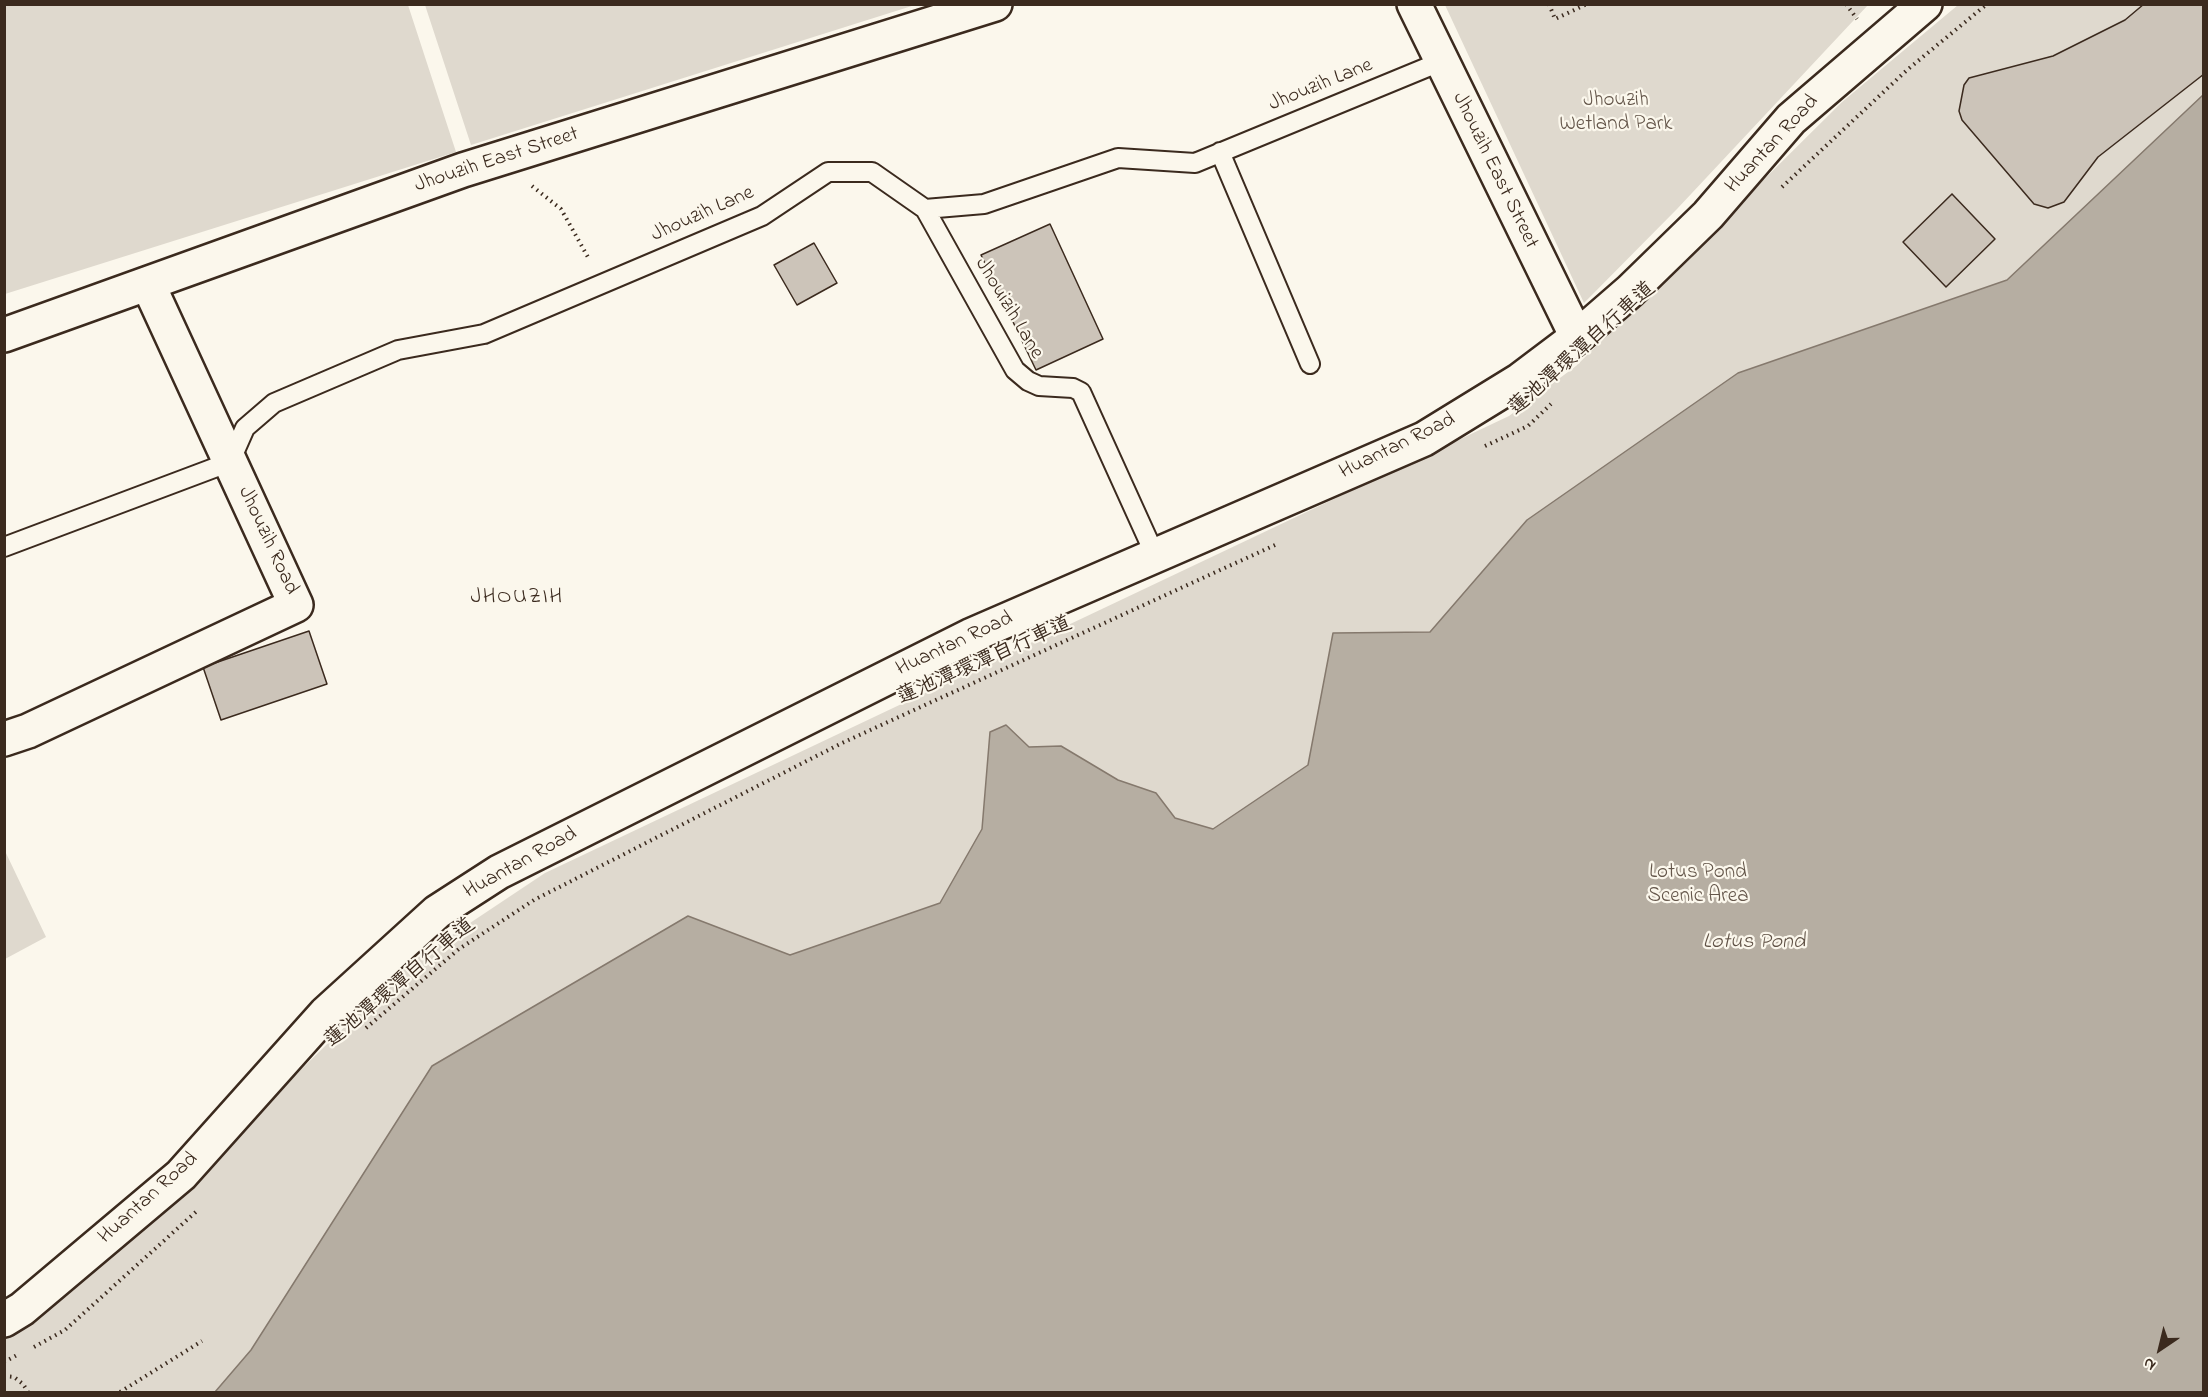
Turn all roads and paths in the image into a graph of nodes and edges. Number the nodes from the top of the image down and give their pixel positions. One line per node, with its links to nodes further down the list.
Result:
1 (994, 4): 9 (street, Jhouzih East Street)
2 (1414, 4): 7 (street, Jhouzih East Street)
3 (1549, 4): 4 (path)
4 (1587, 4)
5 (1925, 4): 15 (street, Huantan Road)
6 (1987, 4): 10 (path)
7 (1440, 62): 8 (lane, Jhouzih Lane); 15 (street, Jhouzih East Street)
8 (1220, 152): 11 (lane, Jhouzih Lane); 16 (lane)
9 (495, 160): 12 (path); 13 (street, Jhouzih East Street)
10 (1778, 191)
11 (925, 209): 12 (lane, Jhouzih Lane); 22 (lane, Jhouizih Lane)
12 (603, 283): 19 (lane, Jhouzih Lane)
13 (148, 284): 14 (street, Jhouzih East Street); 19 (street, Jhouzih Road)
14 (4, 335)
15 (1577, 338): 22 (street, Huantan Road)
16 (1310, 364)
17 (1554, 402): 18 (path, 蓮池潭環潭自行車道)
18 (1475, 451)
19 (230, 462): 21 (lane); 23 (street, Jhouzih Road)
20 (1285, 541): 24 (path, 蓮池潭環潭自行車道)
21 (4, 547)
22 (1155, 555): 26 (street, Huantan Road)
23 (4, 739)
24 (365, 1029)
25 (205, 1203): 28 (path)
26 (4, 1320)
27 (202, 1341): 31 (path)
28 (5, 1364)
29 (4, 1376): 30 (path)
30 (28, 1392)
31 (120, 1392)

